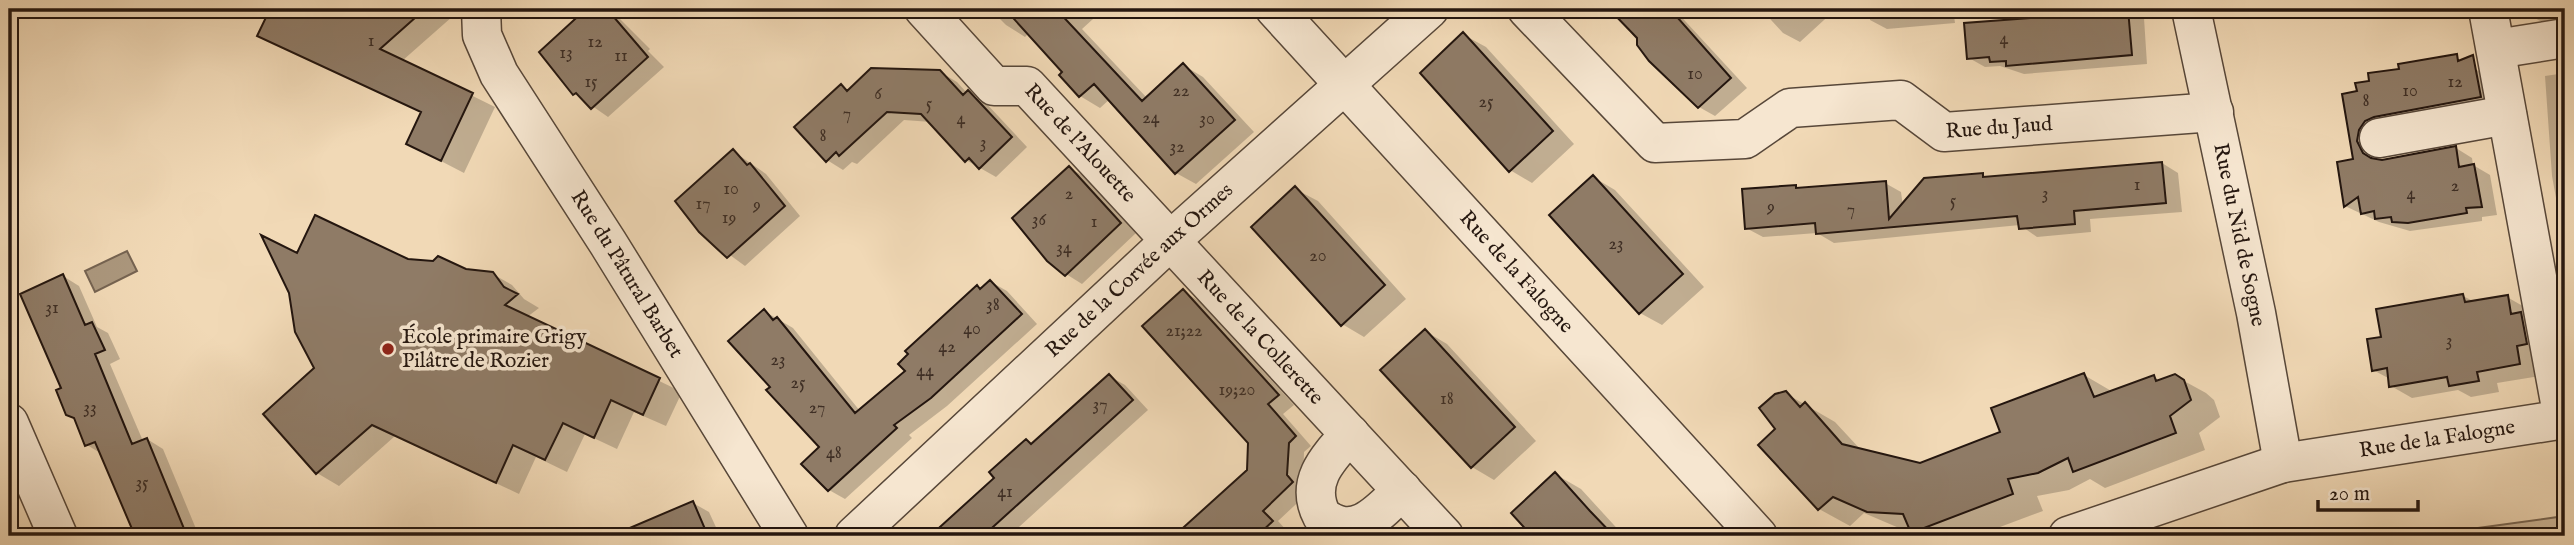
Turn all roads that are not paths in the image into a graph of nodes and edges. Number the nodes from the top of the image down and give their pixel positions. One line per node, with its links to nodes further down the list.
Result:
1 (481, 9): 22 (street, Rue du Pâtural Barbet)
2 (924, 9): 14 (street, Rue de l'Alouette)
3 (1275, 9): 10 (street, Rue de la Falogne)
4 (1429, 9): 10 (street, Rue de la Corvée aux Ormes)
5 (1527, 9): 11 (street, Rue du Jaud)
6 (2191, 9): 11 (street, Rue du Nid de Sogne)
7 (2488, 9): 9 (street)
8 (2565, 38): 9 (street)
9 (2496, 49): 12 (street)
10 (1345, 86): 14 (street, Rue de la Corvée aux Ormes); 25 (street, Rue de la Falogne)
11 (2214, 112): 18 (street, Rue du Nid de Sogne)
12 (2507, 115): 13 (street); 15 (street)
13 (2379, 138)
14 (1171, 240): 17 (street, Rue de la Collerette); 23 (street, Rue de la Corvée aux Ormes)
15 (2564, 419): 18 (street, Rue de la Falogne)
16 (9, 424): 21 (street)
17 (1350, 434): 19 (street, Rue de la Collerette); 20 (street)
18 (2283, 463): 26 (street, Rue de la Falogne)
19 (1402, 490): 20 (street); 24 (street, Rue de la Collerette)
20 (1311, 526)
21 (58, 536)
22 (789, 536)
23 (854, 536)
24 (1444, 536)
25 (1758, 536)
26 (2068, 536)

